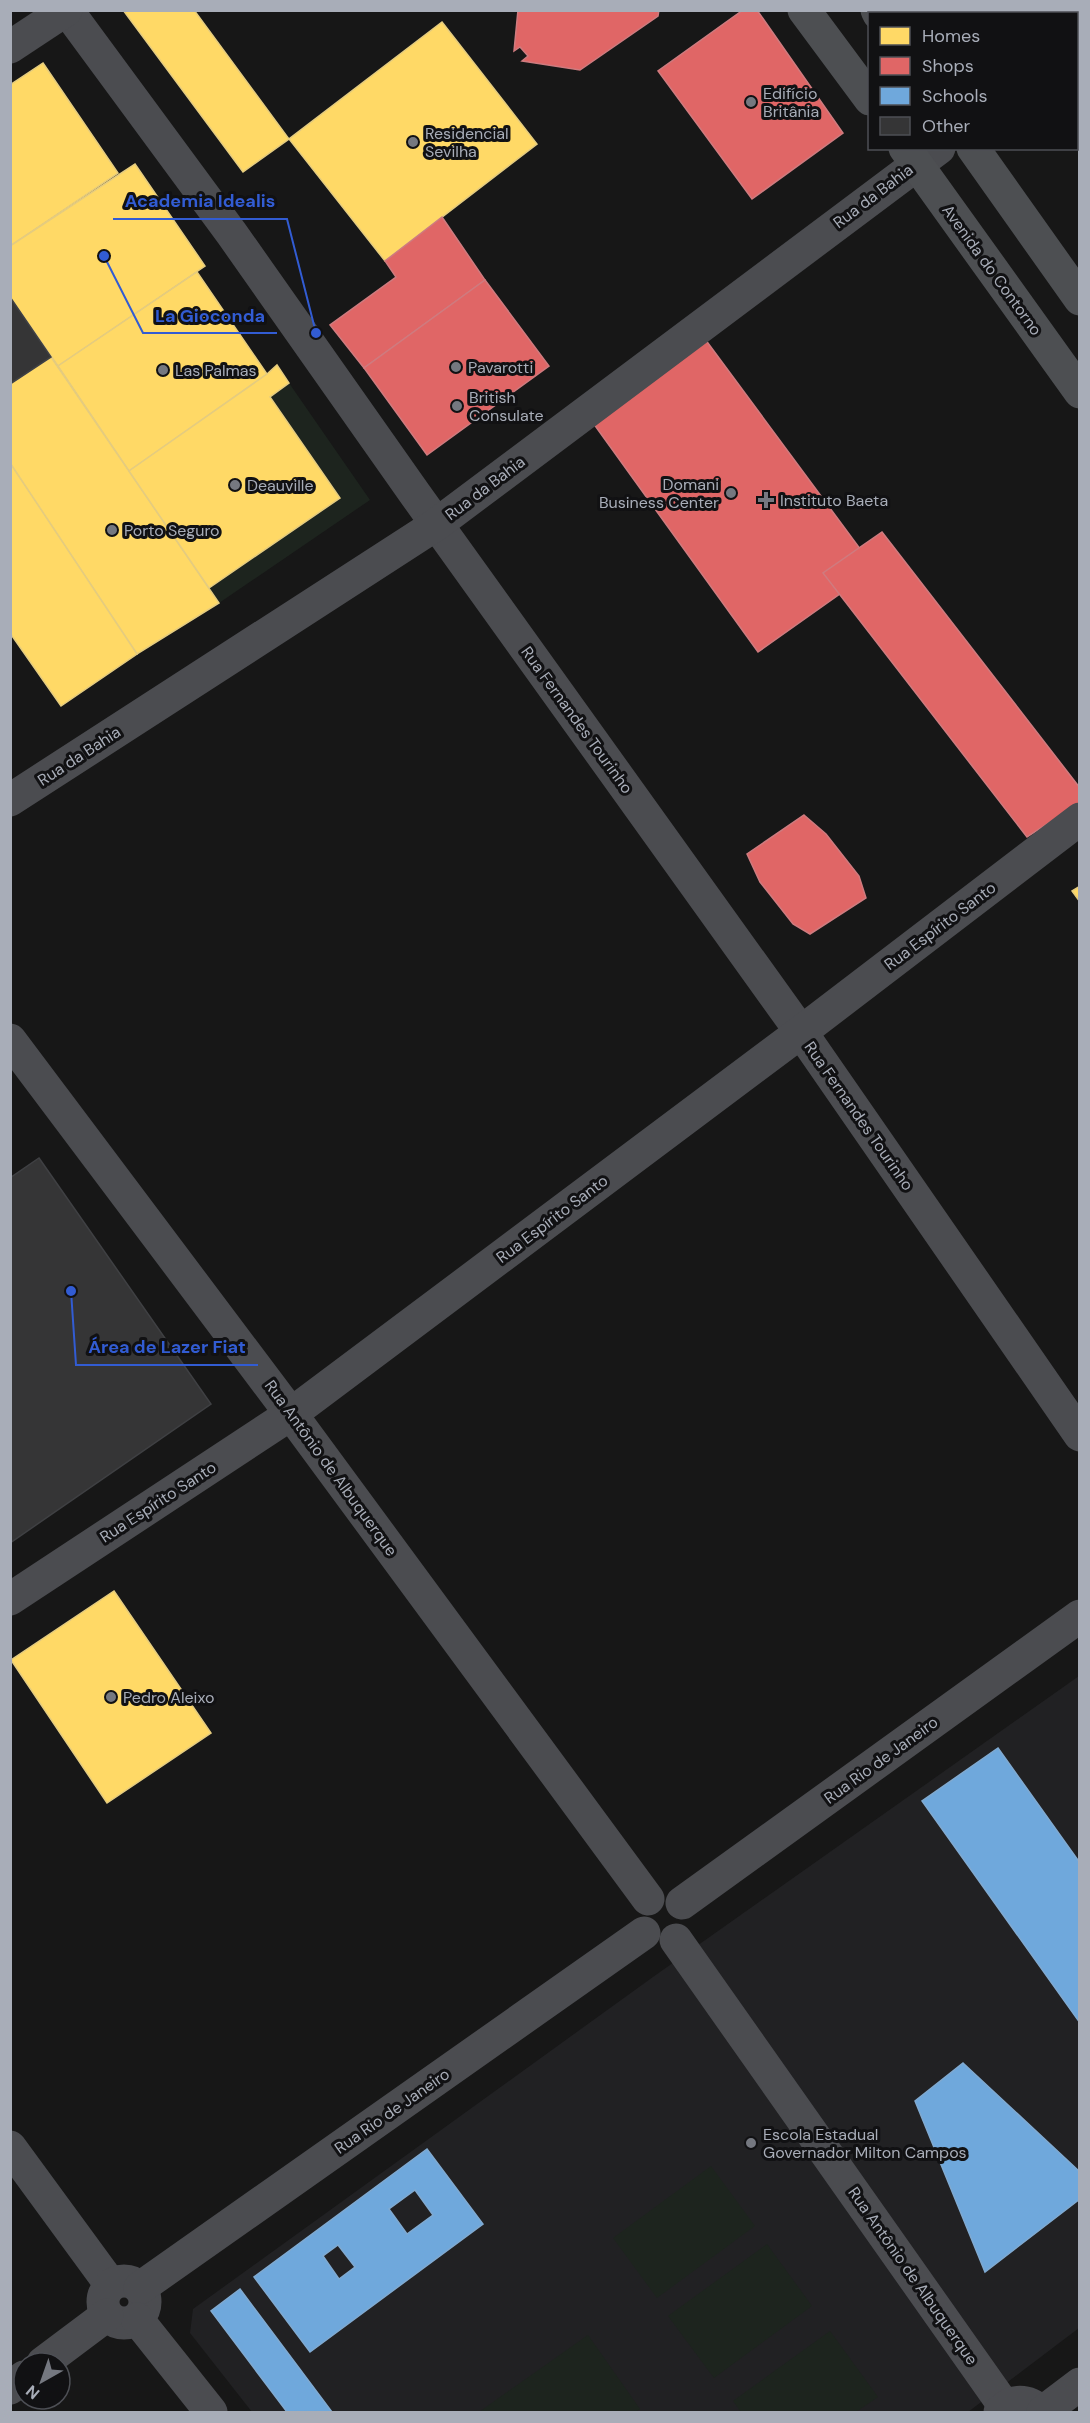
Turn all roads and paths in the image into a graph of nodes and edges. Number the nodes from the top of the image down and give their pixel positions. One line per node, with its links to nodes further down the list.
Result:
1 (67, 10): 3 (street); 9 (street, Rua Fernandes Tourinho)
2 (804, 10): 4 (main road)
3 (10, 47)
4 (868, 96)
5 (974, 150): 7 (main road)
6 (920, 154): 8 (main road, Avenida do Contorno); 9 (street, Rua da Bahia)
7 (1080, 299)
8 (1080, 392)
9 (437, 524): 10 (street, Rua da Bahia); 12 (street, Rua Fernandes Tourinho)
10 (10, 800)
11 (1080, 819): 12 (street, Rua Espírito Santo)
12 (801, 1032): 14 (street, Rua Espírito Santo); 15 (street, Rua Fernandes Tourinho)
13 (10, 1040): 14 (street, Rua Antônio de Albuquerque)
14 (291, 1414): 16 (street, Rua Espírito Santo); 18 (street, Rua Antônio de Albuquerque)
15 (1080, 1435)
16 (10, 1599)
17 (1080, 1616): 19 (street, Rua Rio de Janeiro)
18 (648, 1899): 19 (street); 20 (street)
19 (682, 1903): 21 (street)
20 (644, 1934): 21 (street); 23 (street, Rua Rio de Janeiro)
21 (676, 1940): 26 (street, Rua Antônio de Albuquerque)
22 (10, 2147): 23 (street)
23 (124, 2302): 24 (street, Rua Rio de Janeiro); 27 (street)
24 (59, 2351)
25 (1080, 2384): 28 (street)
26 (1002, 2410): 28 (street)
27 (211, 2412)
28 (1042, 2412)

